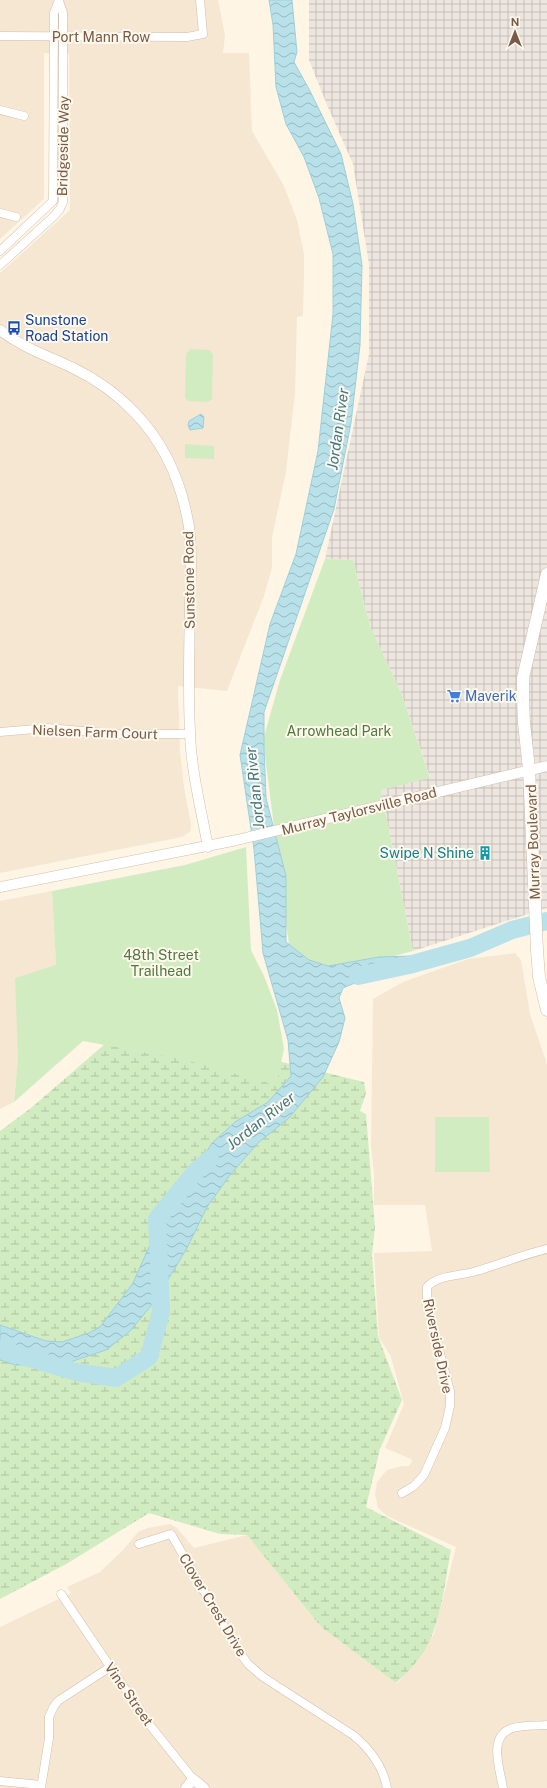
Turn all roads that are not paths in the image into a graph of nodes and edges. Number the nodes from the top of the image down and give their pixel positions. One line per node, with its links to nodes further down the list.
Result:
1 (200, 0): 5 (street, Port Mann Row)
2 (58, 1): 4 (street, Bridgeside Way); 5 (street, Bridgeside Way)
3 (0, 36): 4 (street, Port Mann Row)
4 (54, 37): 5 (street, Port Mann Row); 10 (street, Bridgeside Way)
5 (63, 37): 11 (street, Bridgeside Way)
6 (0, 110): 7 (street)
7 (24, 116)
8 (0, 213): 9 (street)
9 (16, 218)
10 (0, 251)
11 (0, 265)
12 (0, 330): 15 (street, Sunstone Road)
13 (547, 574): 17 (main road, Murray Boulevard)
14 (0, 732): 15 (street, Nielsen Farm Court)
15 (190, 734): 18 (street, Sunstone Road)
16 (547, 766): 17 (street, Murray Taylorsville Road)
17 (529, 769): 18 (street, Murray Taylorsville Road); 20 (main road, Murray Boulevard)
18 (208, 846): 19 (street, Murray Taylorsville Road)
19 (0, 887)
20 (547, 1010)
21 (547, 1249): 22 (street, Riverside Drive)
22 (402, 1493)
23 (139, 1544): 32 (street, Clover Crest Drive)
24 (61, 1594): 25 (street, Vine Street)
25 (110, 1667): 27 (street, Vine Street); 29 (street)
26 (547, 1725): 33 (street)
27 (193, 1779): 30 (street); 31 (street, Vine Street)
28 (0, 1781): 29 (street)
29 (41, 1787)
30 (186, 1788)
31 (204, 1788)
32 (387, 1788)
33 (503, 1788)

